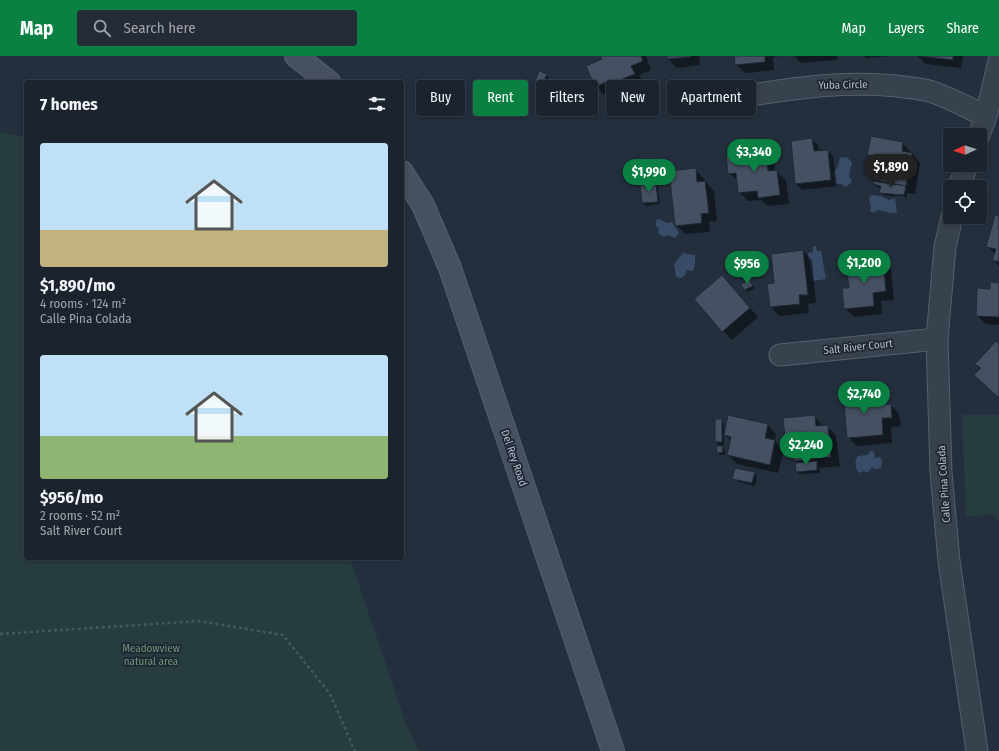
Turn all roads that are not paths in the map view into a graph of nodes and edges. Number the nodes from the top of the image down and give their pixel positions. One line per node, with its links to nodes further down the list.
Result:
1 (296, 56): 3 (street)
2 (999, 61): 5 (street)
3 (326, 80)
4 (756, 95): 5 (street, Yuba Circle)
5 (983, 126)
6 (404, 175): 10 (street, Del Rey Road)
7 (950, 224): 8 (street, Calle Pina Colada)
8 (937, 339): 9 (street, Salt River Court); 11 (street, Calle Pina Colada)
9 (780, 355)
10 (613, 751)
11 (977, 751)

